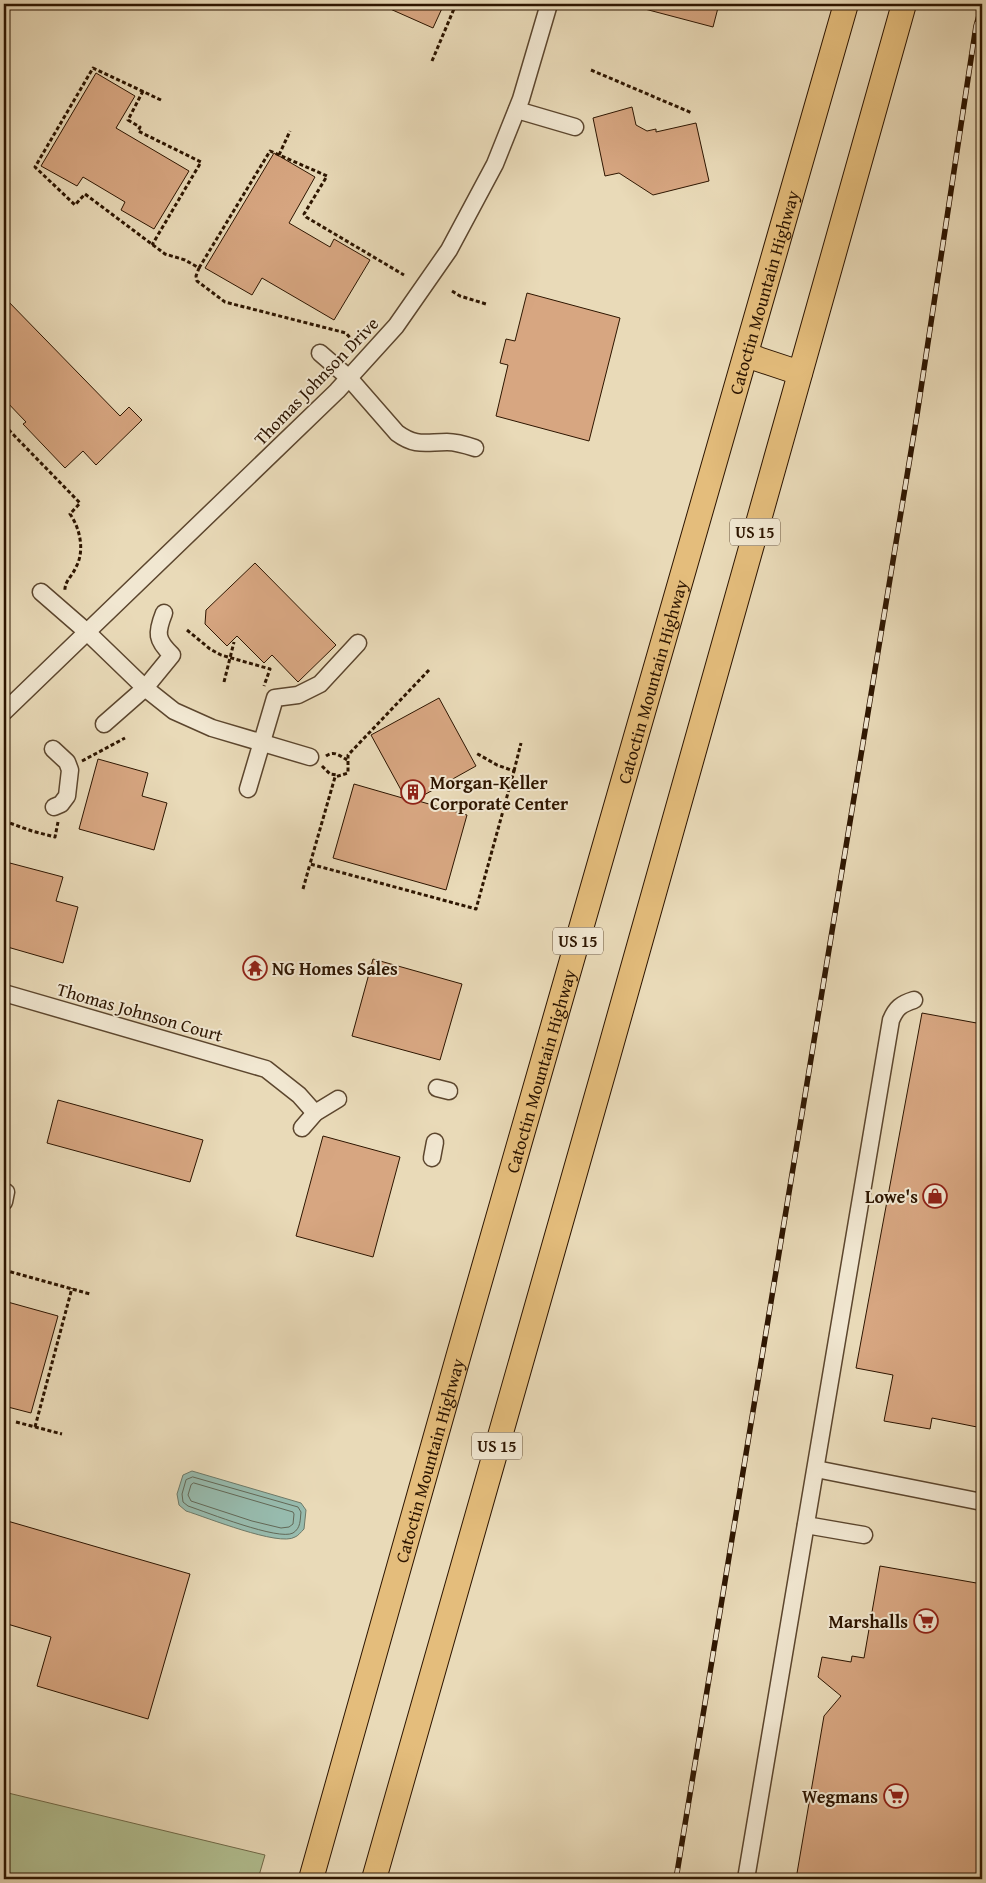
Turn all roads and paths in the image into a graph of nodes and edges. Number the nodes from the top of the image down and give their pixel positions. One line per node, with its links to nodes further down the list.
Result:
1 (456, 4): 5 (path)
2 (549, 4): 9 (street, Thomas Johnson Drive)
3 (846, 4): 21 (highway, Catoctin Mountain Highway / US 15)
4 (904, 4): 22 (highway, US 15)
5 (432, 61)
6 (591, 70): 10 (path)
7 (143, 91): 8 (path); 14 (path); 14 (path)
8 (161, 100)
9 (517, 110): 11 (street); 23 (street, Thomas Johnson Drive)
10 (692, 113)
11 (575, 127)
12 (290, 130): 13 (path)
13 (280, 155): 15 (path); 16 (path)
14 (152, 245): 15 (path)
15 (200, 268): 19 (path)
16 (404, 275)
17 (452, 291): 18 (path)
18 (486, 304)
19 (352, 340)
20 (320, 353): 23 (street)
21 (746, 355): 22 (highway); 70 (highway, Catoctin Mountain Highway / US 15)
22 (800, 373): 69 (highway, US 15)
23 (349, 378): 25 (street); 30 (street, Thomas Johnson Drive)
24 (4, 425): 27 (path)
25 (475, 448)
26 (41, 592): 30 (street)
27 (66, 598)
28 (164, 613): 36 (street)
29 (186, 630): 33 (path)
30 (87, 632): 36 (street); 38 (street, Thomas Johnson Drive)
31 (234, 642): 33 (path)
32 (358, 643): 37 (street)
33 (231, 658): 35 (path); 37 (path)
34 (429, 670): 45 (path)
35 (224, 682)
36 (145, 688): 39 (street); 40 (street)
37 (268, 696): 40 (street)
38 (4, 712)
39 (104, 724)
40 (261, 743): 44 (street); 48 (street)
41 (521, 743): 46 (path)
42 (53, 749): 49 (street)
43 (476, 753): 46 (path)
44 (310, 757)
45 (347, 760): 47 (path); 47 (path)
46 (514, 771): 50 (path)
47 (339, 776): 50 (path)
48 (248, 789)
49 (54, 807)
50 (310, 864): 51 (path)
51 (303, 889)
52 (4, 993): 55 (street, Thomas Johnson Court)
53 (914, 1000): 65 (street)
54 (338, 1099): 55 (street)
55 (315, 1113): 56 (street)
56 (302, 1128)
57 (436, 1142): 58 (street)
58 (432, 1158)
59 (4, 1270): 60 (path)
60 (72, 1288): 61 (path); 63 (path)
61 (90, 1294)
62 (16, 1422): 63 (path)
63 (35, 1427): 64 (path)
64 (62, 1434)
65 (816, 1469): 66 (street); 67 (street)
66 (982, 1502)
67 (806, 1525): 68 (street); 73 (street)
68 (864, 1535)
69 (388, 1831): 71 (highway, US 15); 72 (highway)
70 (311, 1879)
71 (374, 1879)
72 (385, 1879)
73 (746, 1879)

